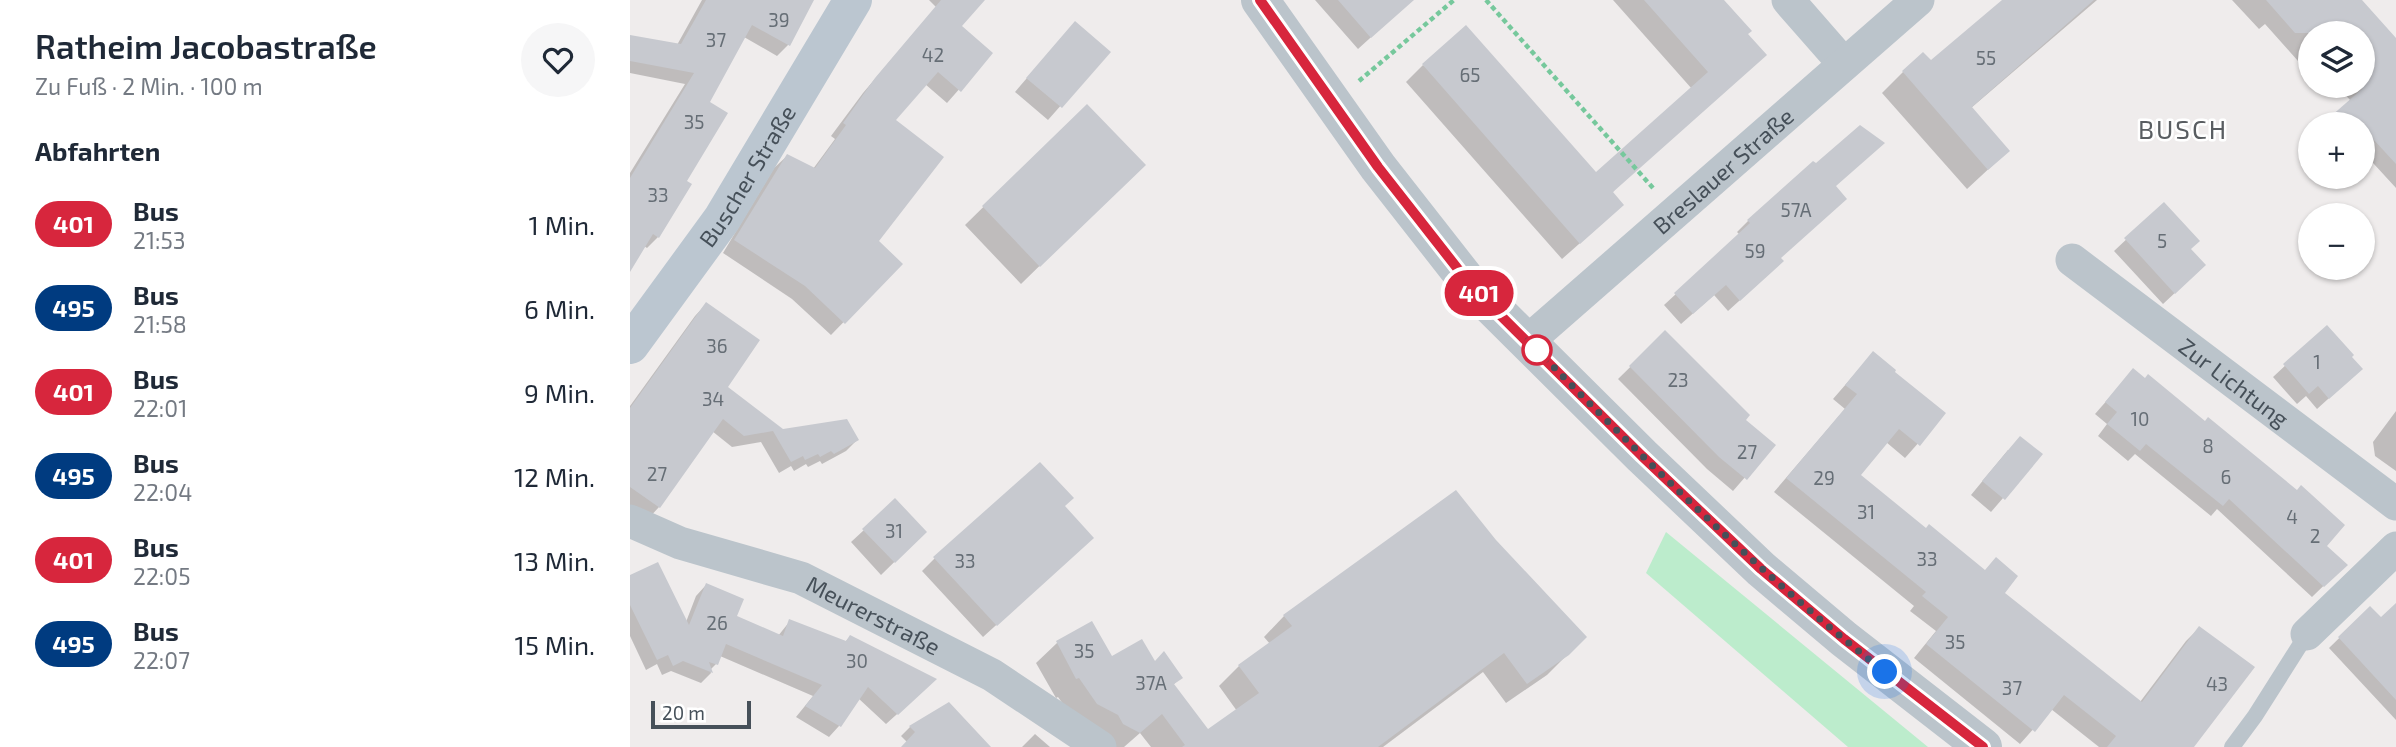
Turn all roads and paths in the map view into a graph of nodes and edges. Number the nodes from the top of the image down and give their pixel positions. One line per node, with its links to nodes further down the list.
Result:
1 (853, 0): 12 (main road, Buscher Straße)
2 (1260, 0): 8 (street)
3 (1454, 0): 8 (path)
4 (1486, 0): 9 (path)
5 (1788, 0): 7 (street)
6 (1918, 0): 7 (street, Breslauer Straße)
7 (1844, 64): 9 (street, Breslauer Straße)
8 (1333, 102): 11 (street)
9 (1675, 212): 11 (street, Breslauer Straße)
10 (2072, 260): 13 (street, Zur Lichtung)
11 (1528, 341): 18 (street)
12 (630, 345)
13 (2396, 504)
14 (630, 522): 17 (street, Meurerstraße)
15 (2396, 548): 16 (street)
16 (2306, 634): 19 (lane)
17 (1100, 747)
18 (1983, 747)
19 (2232, 747)

